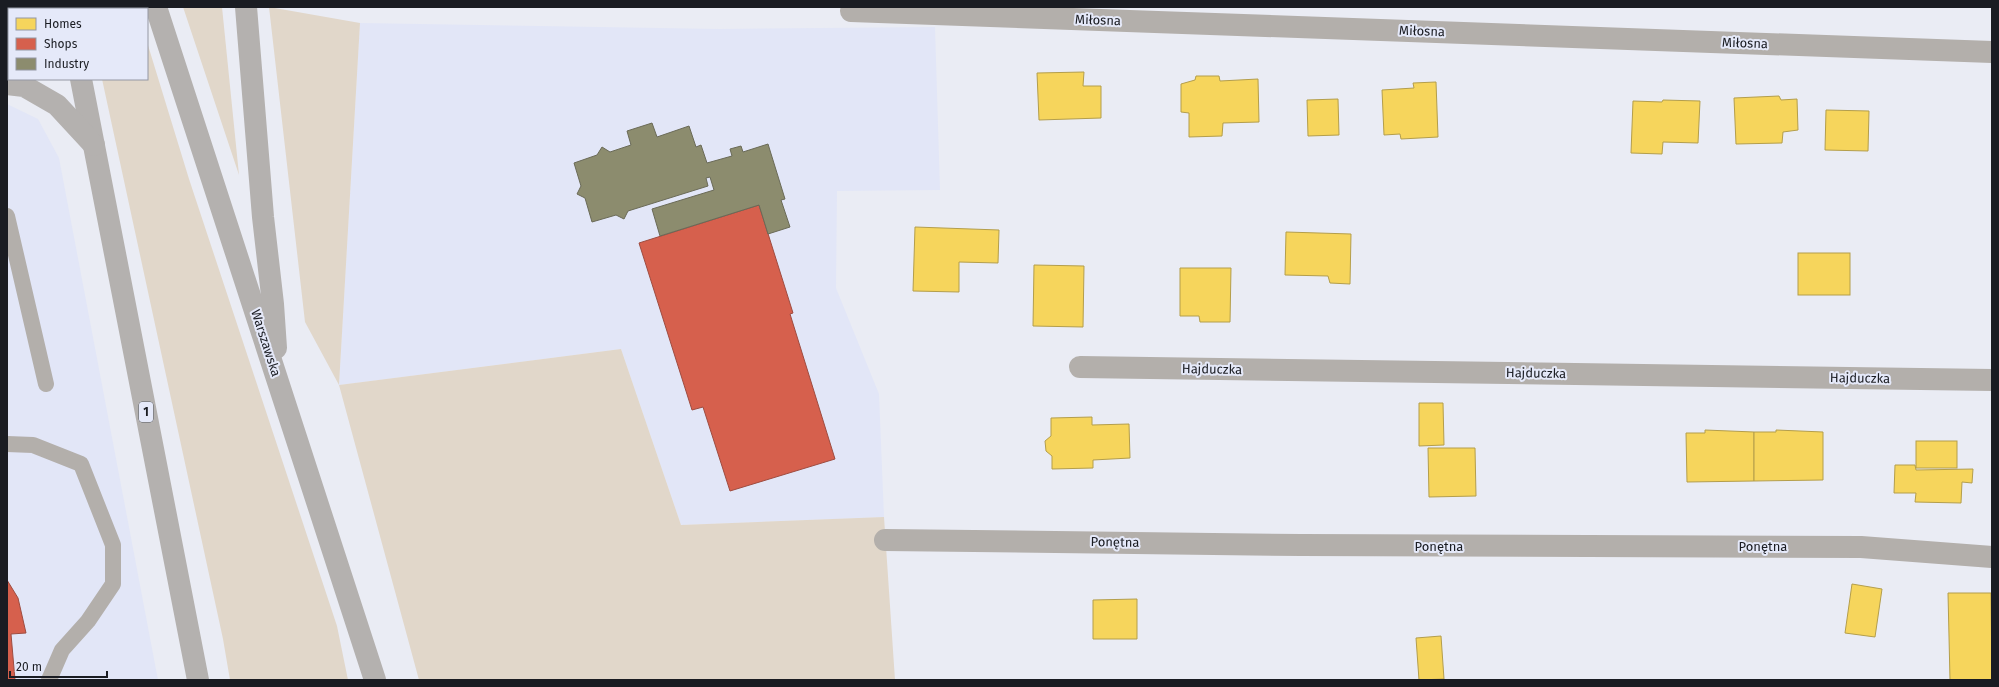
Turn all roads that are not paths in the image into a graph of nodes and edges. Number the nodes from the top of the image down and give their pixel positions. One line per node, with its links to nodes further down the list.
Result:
1 (156, 7): 10 (main road, Warszawska)
2 (246, 7): 10 (main road)
3 (851, 11): 4 (street, Miłosna)
4 (1992, 52)
5 (81, 80): 7 (main road, 1)
6 (7, 84): 7 (main road)
7 (94, 145): 17 (main road, 1)
8 (7, 216): 12 (lane)
9 (1080, 367): 11 (street, Hajduczka)
10 (278, 379): 18 (main road, Warszawska)
11 (1992, 380)
12 (46, 384)
13 (7, 444): 16 (lane)
14 (885, 540): 15 (street, Ponętna)
15 (1992, 557)
16 (49, 680)
17 (198, 680)
18 (375, 680)

